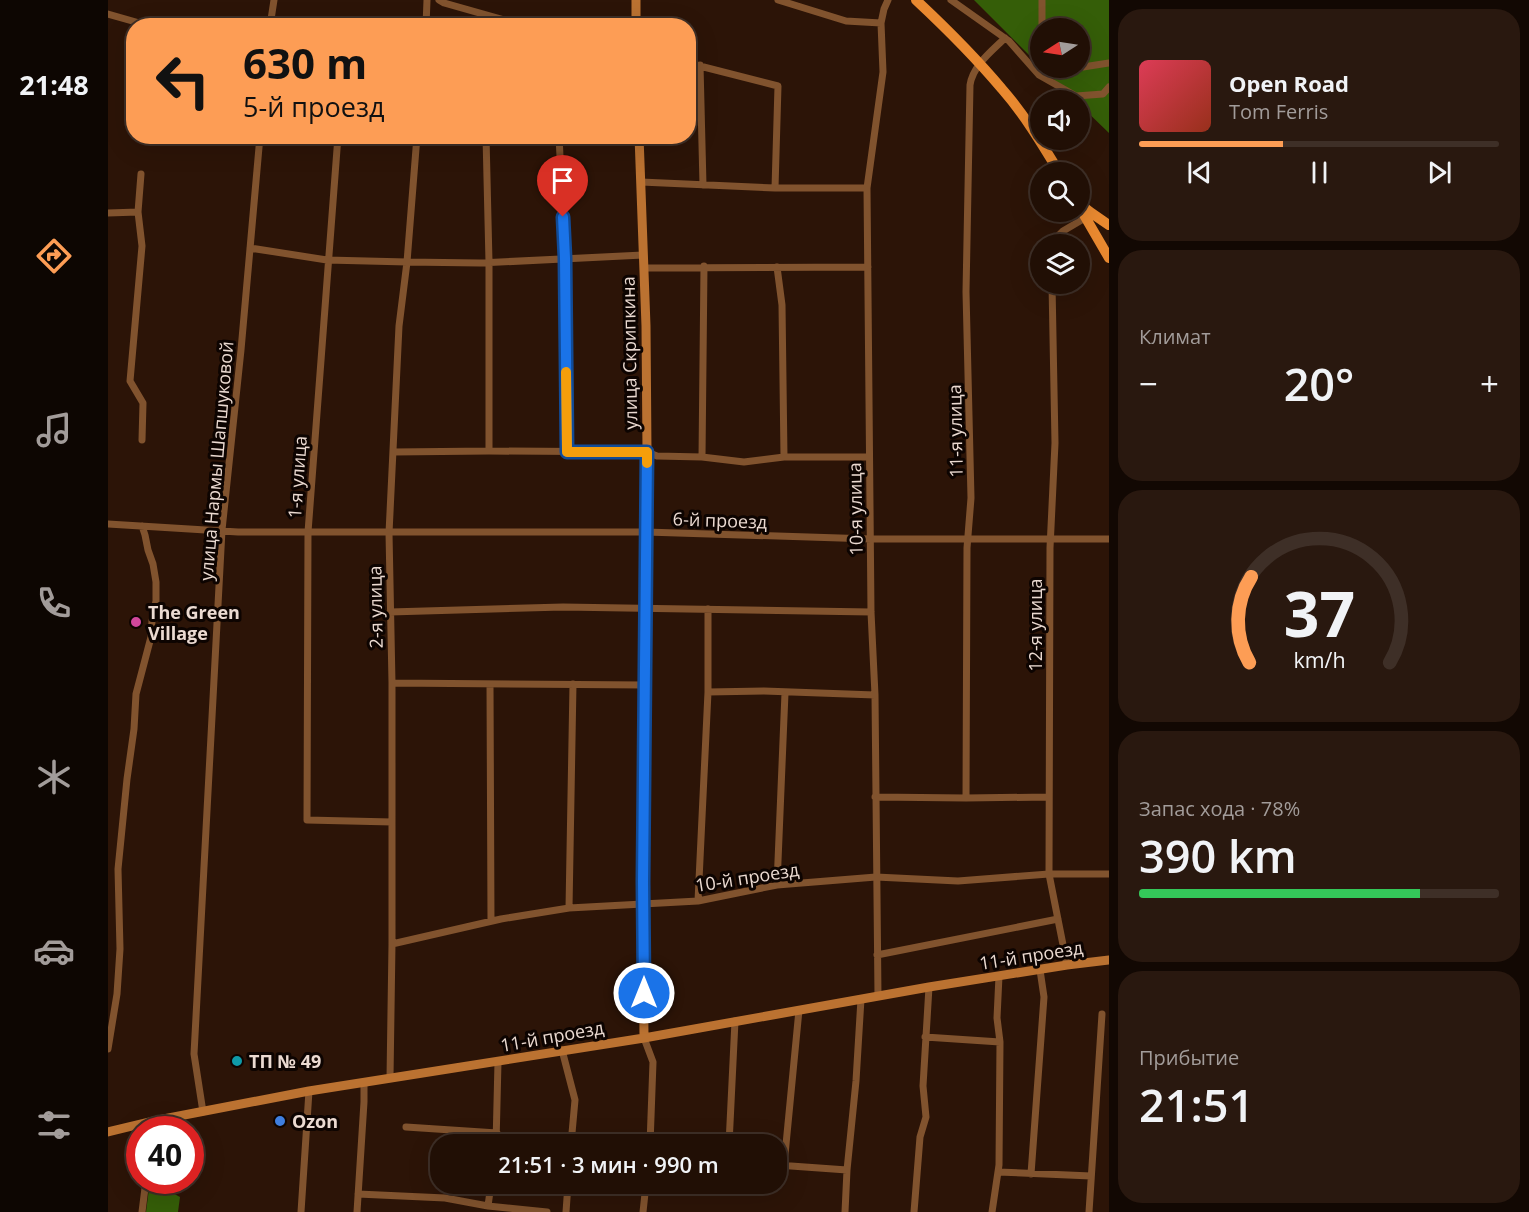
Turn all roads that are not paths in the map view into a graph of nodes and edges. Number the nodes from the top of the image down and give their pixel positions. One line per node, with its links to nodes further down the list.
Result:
1 (274, 0): 11 (street)
2 (427, 0): 12 (street)
3 (439, 0): 13 (street)
4 (636, 0): 14 (street)
5 (778, 0): 17 (street)
6 (888, 0): 17 (street, 10-я улица)
7 (916, 0): 21 (main road)
8 (951, 0): 18 (street)
9 (1042, 0): 15 (street)
10 (108, 15): 16 (street)
11 (271, 18)
12 (426, 18)
13 (497, 18)
14 (636, 18)
15 (1042, 18)
16 (126, 20)
17 (881, 23): 36 (street, 10-я улица)
18 (1005, 38): 21 (street); 24 (street)
19 (1109, 63): 23 (street)
20 (696, 64): 22 (street)
21 (979, 64): 31 (main road); 71 (street, 11-я улица)
22 (700, 65): 34 (street); 35 (street)
23 (1090, 65)
24 (1109, 87)
25 (259, 144): 44 (street, улица Нармы Шапшуковой)
26 (337, 144): 48 (street, 1-я улица)
27 (416, 144): 49 (street, 2-я улица)
28 (486, 144): 50 (street)
29 (560, 144): 46 (street)
30 (639, 144): 33 (street, улица Скрипкина)
31 (1053, 162)
32 (141, 174): 37 (street)
33 (640, 182): 34 (street); 45 (street, улица Скрипкина)
34 (703, 186): 35 (street)
35 (775, 188): 36 (street)
36 (867, 188): 53 (street, 10-я улица)
37 (138, 212): 39 (street); 56 (street)
38 (1090, 212): 42 (main road)
39 (108, 213)
40 (1073, 222): 43 (street)
41 (1088, 222): 47 (main road)
42 (1109, 225)
43 (1060, 234)
44 (250, 248): 48 (street); 66 (street, улица Нармы Шапшуковой)
45 (643, 255): 46 (street); 54 (street, улица Скрипкина)
46 (565, 258): 50 (street); 59 (street)
47 (1109, 258)
48 (327, 260): 49 (street); 67 (street, 1-я улица)
49 (408, 262): 50 (street); 58 (street, 2-я улица)
50 (489, 262): 57 (street)
51 (704, 266): 52 (street); 54 (street); 63 (street)
52 (777, 267): 53 (street); 61 (street)
53 (868, 267): 62 (street, 10-я улица)
54 (644, 268): 60 (street, улица Скрипкина)
55 (1052, 294): 72 (street, 12-я улица)
56 (142, 440)
57 (489, 451): 58 (street); 59 (street)
58 (394, 452): 68 (street, 2-я улица)
59 (567, 452): 60 (street)
60 (647, 452): 63 (street); 69 (street, улица Скрипкина)
61 (784, 457): 62 (street); 63 (street)
62 (869, 457): 70 (street, 10-я улица)
63 (702, 458)
64 (108, 524): 65 (street, 6-й проезд)
65 (142, 526): 66 (street, 6-й проезд); 113 (street)
66 (222, 530): 67 (street, 6-й проезд); 119 (street, улица Нармы Шапшуковой)
67 (308, 532): 68 (street, 6-й проезд); 88 (street, 1-я улица)
68 (389, 532): 69 (street, 6-й проезд); 76 (street, 2-я улица)
69 (646, 532): 70 (street, 6-й проезд); 74 (street, улица Скрипкина)
70 (871, 539): 71 (street, 6-й проезд); 77 (street, 10-я улица)
71 (968, 539): 72 (street, 6-й проезд); 87 (street, 11-я улица)
72 (1051, 539): 73 (street, 6-й проезд); 86 (street, 12-я улица)
73 (1109, 539)
74 (646, 608): 75 (street); 76 (street); 81 (street, улица Скрипкина)
75 (708, 609): 77 (street); 82 (street)
76 (390, 612): 78 (street, 2-я улица)
77 (871, 612): 84 (street, 10-я улица)
78 (392, 683): 79 (street); 88 (street, 2-я улица)
79 (490, 684): 80 (street); 97 (street)
80 (573, 684): 81 (street); 95 (street)
81 (645, 685): 94 (street, улица Скрипкина)
82 (708, 692): 83 (street); 93 (street)
83 (785, 693): 84 (street); 92 (street)
84 (874, 695): 85 (street, 10-я улица)
85 (875, 797): 87 (street); 91 (street, 10-я улица)
86 (1049, 797): 87 (street); 89 (street, 12-я улица)
87 (966, 798)
88 (392, 822): 98 (street, 2-я улица)
89 (1049, 874): 90 (street, 10-й проезд); 91 (street, 10-й проезд); 96 (street, 12-я улица)
90 (1109, 874)
91 (876, 878): 92 (street, 10-й проезд); 99 (street, 10-я улица)
92 (777, 885): 93 (street, 10-й проезд)
93 (698, 901): 94 (street, 10-й проезд)
94 (643, 904): 95 (street, 10-й проезд); 111 (street, улица Скрипкина)
95 (569, 908): 97 (street, 10-й проезд)
96 (1058, 919): 99 (street, 11-й проезд); 101 (street, 12-я улица)
97 (491, 921): 98 (street, 10-й проезд)
98 (392, 944): 116 (street, 2-я улица)
99 (877, 956): 105 (street, 10-я улица)
100 (1109, 960): 101 (street, 11-й проезд)
101 (1067, 965): 102 (street, 11-й проезд)
102 (1040, 970): 103 (street, 11-й проезд); 132 (street)
103 (999, 976): 104 (street, 11-й проезд); 112 (street)
104 (929, 987): 105 (street, 11-й проезд); 110 (street)
105 (878, 996): 106 (street, 11-й проезд)
106 (861, 999): 107 (street, 11-й проезд); 130 (street)
107 (799, 1010): 109 (street, 11-й проезд); 128 (street)
108 (1102, 1014): 133 (street)
109 (735, 1021): 111 (street, 11-й проезд); 127 (street)
110 (925, 1037): 112 (street); 147 (street)
111 (644, 1038): 114 (street, 11-й проезд); 126 (street)
112 (1000, 1042): 131 (street)
113 (108, 1049)
114 (562, 1050): 115 (street, 11-й проезд); 125 (street)
115 (498, 1062): 116 (street, 11-й проезд); 124 (street)
116 (390, 1078): 117 (street, 11-й проезд)
117 (364, 1083): 118 (street, 11-й проезд); 135 (street)
118 (309, 1091): 119 (street, 11-й проезд); 141 (street)
119 (203, 1112): 120 (street, 11-й проезд)
120 (188, 1116)
121 (406, 1127): 124 (street)
122 (126, 1129): 123 (street, 11-й проезд)
123 (108, 1132)
124 (497, 1133)
125 (572, 1134)
126 (650, 1134)
127 (729, 1134)
128 (785, 1134)
129 (787, 1165): 130 (street)
130 (848, 1170): 146 (street)
131 (998, 1172): 132 (street); 148 (street)
132 (1031, 1174): 133 (street)
133 (1091, 1176): 149 (street)
134 (144, 1194): 140 (street)
135 (358, 1194): 139 (street); 142 (street)
136 (490, 1194): 139 (street)
137 (567, 1194): 144 (street)
138 (645, 1194): 145 (street)
139 (488, 1206): 143 (street)
140 (142, 1212)
141 (301, 1212)
142 (357, 1212)
143 (547, 1212)
144 (566, 1212)
145 (643, 1212)
146 (845, 1212)
147 (914, 1212)
148 (992, 1212)
149 (1089, 1212)

